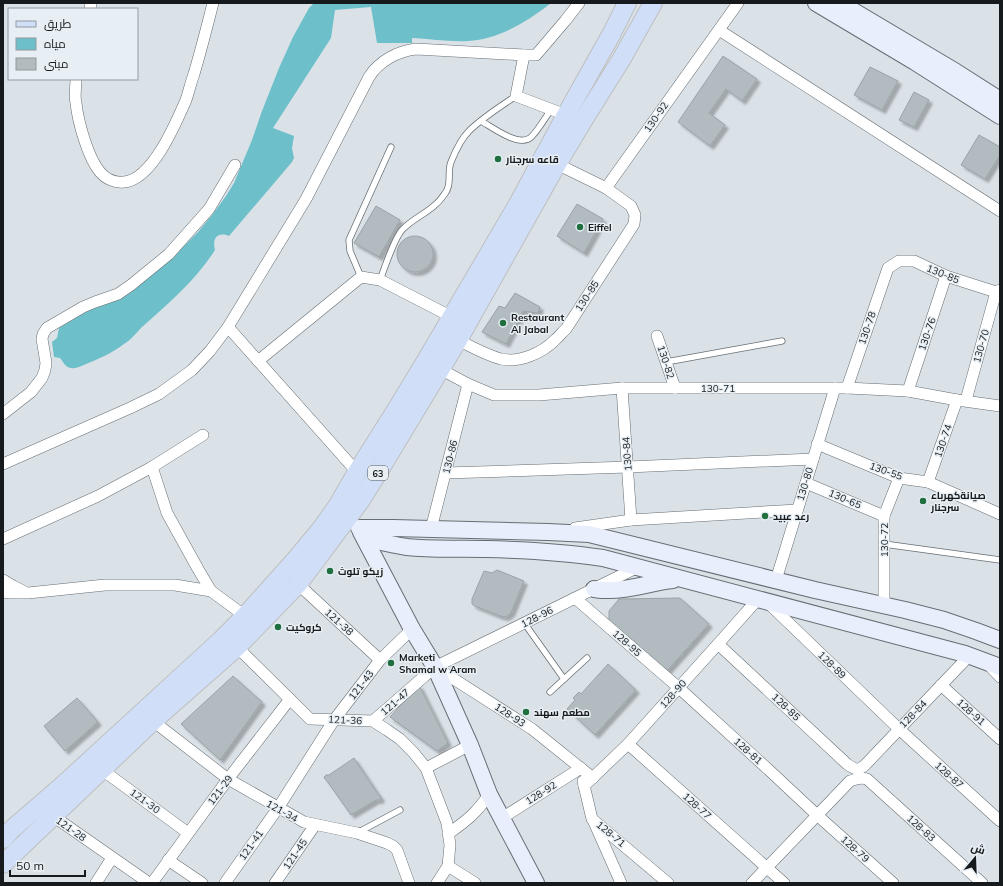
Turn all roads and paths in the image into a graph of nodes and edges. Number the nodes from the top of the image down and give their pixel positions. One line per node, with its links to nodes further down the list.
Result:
1 (213, 3): 12 (street)
2 (579, 3): 10 (street)
3 (626, 3): 15 (main road, 63)
4 (653, 3): 11 (main road, 63)
5 (660, 3): 11 (main road)
6 (738, 3): 9 (street, 130-92)
7 (816, 3): 8 (main road)
8 (836, 6): 14 (main road); 16 (main road)
9 (719, 30): 21 (street, 130-92); 22 (street)
10 (524, 55): 13 (street); 29 (street)
11 (621, 60): 19 (main road, 63)
12 (76, 80)
13 (516, 96): 15 (street); 17 (lane)
14 (1000, 100)
15 (558, 113): 17 (lane); 28 (main road, 63)
16 (1000, 116)
17 (482, 121): 26 (lane)
18 (391, 147): 25 (lane)
19 (557, 164): 21 (street); 31 (main road, 63)
20 (235, 165): 44 (street)
21 (606, 188): 31 (street, 130-85)
22 (1000, 211)
23 (888, 268): 24 (street, 130-85); 40 (street, 130-78)
24 (946, 276): 27 (street, 130-85); 41 (street, 130-76)
25 (361, 277): 26 (street); 33 (street)
26 (380, 280): 28 (street)
27 (998, 291): 42 (street, 130-70)
28 (452, 317): 51 (main road, 63)
29 (228, 327): 33 (street); 48 (street)
30 (657, 336): 34 (street, 130-82)
31 (458, 340): 35 (main road, 63)
32 (782, 341): 34 (lane)
33 (258, 361): 51 (street)
34 (666, 362): 38 (street, 130-82)
35 (440, 369): 36 (street, 130-71); 60 (main road, 63)
36 (468, 384): 37 (street, 130-71); 52 (street, 130-86)
37 (622, 388): 38 (street, 130-71); 50 (street, 130-84)
38 (674, 388): 39 (street, 130-71)
39 (835, 388): 40 (street, 130-71); 46 (street, 130-80)
40 (847, 388): 41 (street, 130-71)
41 (908, 391): 42 (street, 130-71)
42 (961, 400): 43 (street, 130-71); 54 (street, 130-74)
43 (1000, 406)
44 (3, 414)
45 (203, 435): 49 (street)
46 (817, 444): 47 (street, 130-80); 53 (street, 130-55)
47 (813, 460): 50 (street); 55 (street, 130-80)
48 (3, 464)
49 (152, 467): 64 (street); 75 (street)
50 (628, 467): 52 (street); 59 (street, 130-84)
51 (357, 472): 60 (main road, 63)
52 (446, 473): 61 (street, 130-86)
53 (899, 478): 54 (street, 130-55); 58 (street, 130-72)
54 (928, 482): 57 (street, 130-55)
55 (806, 483): 56 (street, 130-80); 58 (street, 130-65)
56 (797, 510): 59 (street); 72 (street, 130-80)
57 (1000, 514)
58 (884, 516): 65 (street, 130-72)
59 (631, 520): 63 (street)
60 (353, 521): 61 (main road); 66 (main road); 73 (main road, 63); 81 (main road, 63); 83 (main road)
61 (432, 530): 62 (main road)
62 (487, 531): 63 (main road); 66 (main road)
63 (548, 532): 67 (main road)
64 (3, 539)
65 (884, 544): 68 (lane); 80 (street, 130-72)
66 (487, 549): 69 (main road)
67 (645, 549): 69 (main road); 72 (main road)
68 (1000, 560)
69 (638, 567): 71 (main road); 74 (street, 128-96)
70 (3, 580): 77 (street)
71 (685, 580): 74 (main road); 79 (main road)
72 (776, 580): 80 (main road)
73 (298, 584): 85 (main road, 63); 89 (street, 121-38)
74 (594, 589): 78 (street, 128-96)
75 (211, 591): 77 (street); 81 (street)
76 (3, 592): 77 (street)
77 (28, 593)
78 (575, 598): 82 (street, 128-96); 95 (street, 128-95)
79 (762, 600): 86 (street, 128-90); 87 (main road); 101 (street, 128-89)
80 (884, 605): 84 (main road)
81 (245, 616): 85 (main road, 63)
82 (525, 624): 91 (street, 128-96); 93 (lane)
83 (412, 629): 89 (street, 121-43); 91 (main road)
84 (1000, 640)
85 (231, 642): 97 (street, 121-36); 99 (main road, 63); 124 (main road, 63)
86 (718, 644): 95 (street, 128-90); 108 (street, 128-85)
87 (969, 656): 90 (main road); 94 (street, 128-84)
88 (587, 658): 93 (lane)
89 (380, 660): 98 (street, 121-43)
90 (993, 664): 92 (street)
91 (435, 667): 100 (street, 121-47); 104 (main road); 106 (street, 128-93)
92 (1000, 677)
93 (564, 680): 96 (lane)
94 (941, 685): 101 (street, 128-84); 102 (street, 128-91)
95 (679, 688): 103 (street, 128-90); 115 (street, 128-81)
96 (550, 692)
97 (290, 699): 98 (street, 121-36); 110 (street, 121-29)
98 (334, 720): 100 (street, 121-36); 113 (street, 121-43)
99 (153, 721): 107 (main road, 63); 110 (street, 121-34)
100 (373, 721): 105 (street, 121-36)
101 (899, 729): 108 (street, 128-84); 119 (street, 128-87)
102 (1000, 739)
103 (628, 744): 109 (street, 128-90); 129 (street, 128-77)
104 (470, 745): 105 (street); 112 (main road)
105 (426, 768): 123 (street, 121-36)
106 (581, 768): 109 (street, 128-93); 111 (street, 128-71); 117 (street, 128-92)
107 (101, 769): 116 (main road, 63); 121 (street, 121-30)
108 (857, 774): 115 (street, 128-84); 144 (street, 128-83)
109 (593, 778): 111 (street, 128-90)
110 (228, 779): 113 (street, 121-34); 121 (street, 121-29)
111 (584, 786): 118 (street, 128-71)
112 (489, 794): 117 (main road); 123 (street)
113 (278, 808): 120 (street, 121-34); 133 (street, 121-41)
114 (400, 810): 122 (lane)
115 (817, 815): 129 (street, 128-84); 143 (street, 128-79)
116 (53, 816): 125 (street, 121-28); 127 (main road, 63)
117 (502, 818): 138 (main road)
118 (592, 819): 139 (street); 140 (street, 128-71)
119 (1000, 821)
120 (315, 825): 122 (street, 121-34); 134 (street, 121-45)
121 (188, 833): 126 (street, 121-29)
122 (357, 833): 135 (street, 121-34)
123 (448, 834): 128 (street, 121-36)
124 (3, 839)
125 (112, 858): 130 (street); 131 (street, 121-28)
126 (168, 860): 131 (street, 121-29); 132 (street)
127 (3, 864)
128 (448, 866): 136 (street); 137 (street)
129 (767, 867): 141 (street, 128-84); 142 (street, 128-77)
130 (96, 883)
131 (151, 883)
132 (202, 883)
133 (225, 883)
134 (275, 883)
135 (409, 883)
136 (438, 883)
137 (475, 883)
138 (536, 883)
139 (621, 883)
140 (668, 883)
141 (752, 883)
142 (784, 883)
143 (894, 883)
144 (982, 883)

